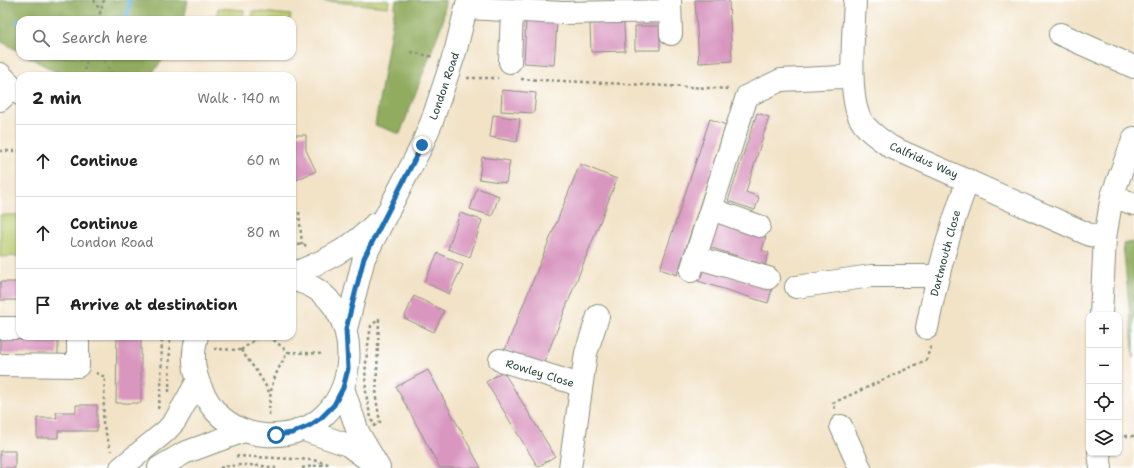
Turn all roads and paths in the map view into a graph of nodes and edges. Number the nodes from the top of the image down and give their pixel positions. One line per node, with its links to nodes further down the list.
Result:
1 (94, 0): 6 (path)
2 (104, 0): 6 (path)
3 (855, 0): 20 (street, Calfridus Way)
4 (468, 4): 7 (street); 30 (street, London Road)
5 (670, 5): 7 (street); 9 (street)
6 (100, 11): 8 (path)
7 (512, 11): 18 (street)
8 (99, 16)
9 (671, 34)
10 (1060, 34): 15 (street)
11 (411, 52): 12 (path)
12 (440, 58)
13 (87, 60): 16 (path)
14 (103, 60): 17 (path)
15 (1134, 67)
16 (84, 72)
17 (111, 72)
18 (511, 73): 19 (path); 21 (path)
19 (465, 78)
20 (852, 78): 25 (street, Calfridus Way); 28 (street)
21 (732, 89)
22 (1134, 138): 26 (street)
23 (16, 151): 24 (path)
24 (0, 152)
25 (968, 180): 32 (street, Calfridus Way); 37 (street, Dartmouth Close)
26 (1112, 196): 27 (street); 32 (street)
27 (1134, 204)
28 (711, 210): 31 (street); 38 (street)
29 (299, 212): 33 (path)
30 (387, 212): 36 (street, London Road); 46 (street, London Road)
31 (759, 226)
32 (1105, 238): 41 (street)
33 (302, 245): 34 (path); 35 (path)
34 (296, 246)
35 (308, 247)
36 (296, 272)
37 (937, 276): 40 (street); 45 (street, Dartmouth Close)
38 (768, 278)
39 (296, 281): 46 (street)
40 (796, 287)
41 (1101, 312)
42 (598, 316): 61 (street, Rowley Close)
43 (0, 328): 44 (street)
44 (16, 328)
45 (927, 328)
46 (346, 329): 62 (street)
47 (78, 340): 59 (street)
48 (162, 340): 65 (path)
49 (170, 340): 64 (path)
50 (255, 340): 53 (path)
51 (274, 340): 54 (path)
52 (205, 342): 53 (path); 60 (street)
53 (241, 350): 63 (path)
54 (288, 352): 55 (path); 63 (path)
55 (324, 354)
56 (500, 360): 61 (street, Rowley Close)
57 (926, 360): 68 (path)
58 (0, 365): 59 (street)
59 (78, 366): 75 (path)
60 (197, 382): 70 (street); 75 (street)
61 (580, 385): 81 (street, Rowley Close)
62 (343, 388): 69 (street); 80 (street)
63 (270, 392): 66 (path)
64 (168, 398)
65 (157, 412)
66 (269, 418)
67 (374, 426): 67 (path)
68 (841, 426): 82 (street)
69 (302, 429): 70 (street); 80 (street)
70 (244, 431): 76 (street)
71 (1122, 436): 72 (path)
72 (1134, 436)
73 (1099, 456): 83 (street)
74 (268, 457): 79 (path)
75 (116, 460)
76 (159, 468)
77 (220, 468): 78 (path)
78 (276, 468)
79 (302, 468)
80 (379, 468)
81 (570, 468)
82 (860, 468)
83 (1100, 468)

